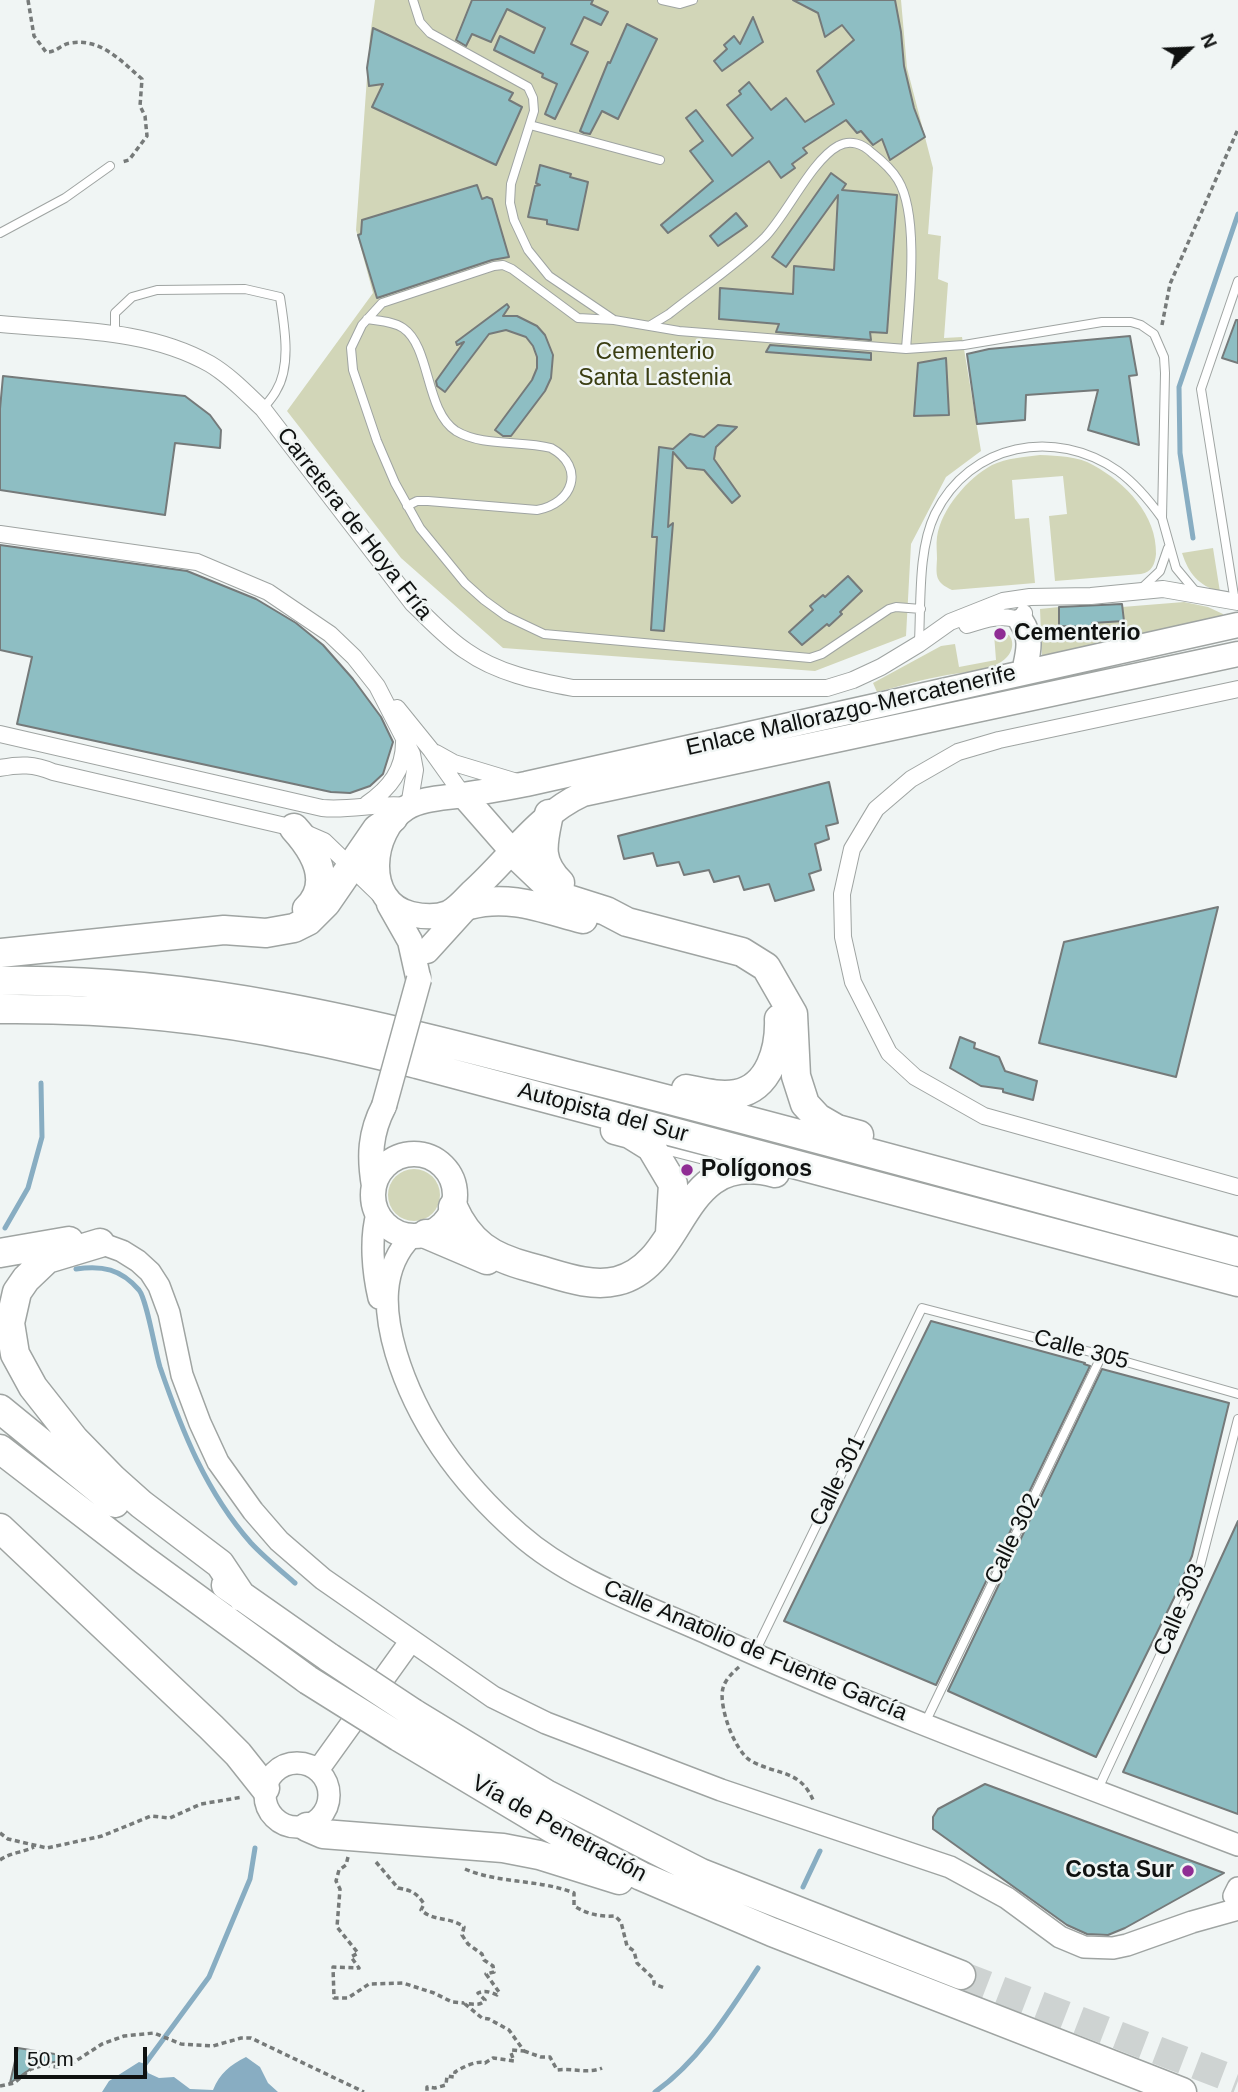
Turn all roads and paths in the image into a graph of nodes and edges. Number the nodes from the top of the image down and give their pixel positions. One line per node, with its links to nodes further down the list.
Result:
1 (28, 0): 8 (path)
2 (413, 0): 5 (lane)
3 (662, 0): 4 (lane)
4 (693, 0)
5 (530, 125): 7 (lane); 12 (lane)
6 (1238, 129): 15 (path)
7 (660, 160)
8 (110, 166): 9 (lane)
9 (0, 233)
10 (1238, 281): 27 (lane)
11 (367, 319): 12 (lane); 19 (lane); 19 (lane)
12 (614, 320): 14 (lane)
13 (0, 324): 16 (street, Carretera de Hoya Fría)
14 (651, 325): 17 (lane); 17 (lane)
15 (1154, 334): 17 (lane); 20 (lane)
16 (115, 335): 18 (street, Carretera de Hoya Fría); 18 (lane)
17 (906, 349)
18 (263, 409): 29 (street, Carretera de Hoya Fría)
19 (407, 506): 26 (lane)
20 (1162, 518): 22 (lane); 26 (lane)
21 (0, 534): 32 (street)
22 (1168, 545): 23 (lane); 24 (lane)
23 (1138, 592): 24 (street, Carretera de Hoya Fría); 25 (street, Carretera de Hoya Fría)
24 (1199, 595): 27 (street, Carretera de Hoya Fría)
25 (1030, 597): 28 (street); 29 (street, Carretera de Hoya Fría)
26 (921, 609): 29 (lane)
27 (1237, 610): 31 (main road, Enlace Mallorazgo-Mercatenerife)
28 (1021, 621): 29 (street, Carretera de Hoya Fría); 31 (main road)
29 (919, 644)
30 (1238, 654): 46 (main road, Enlace Mallorazgo-Mercatenerife)
31 (1024, 672): 42 (main road, Enlace Mallorazgo-Mercatenerife)
32 (377, 686): 35 (street); 38 (street)
33 (1238, 690): 69 (street)
34 (0, 734): 36 (street)
35 (404, 736): 44 (street); 45 (street)
36 (29, 741): 37 (street); 44 (street)
37 (0, 747)
38 (431, 750): 42 (street); 43 (street)
39 (0, 768): 40 (street)
40 (53, 772): 41 (street); 47 (street)
41 (0, 779)
42 (526, 784): 43 (main road, Enlace Mallorazgo-Mercatenerife)
43 (463, 795): 45 (main road); 48 (main road)
44 (365, 806): 45 (street)
45 (401, 812): 49 (highway); 51 (main road)
46 (548, 814): 48 (main road, Enlace Mallorazgo-Mercatenerife); 50 (highway)
47 (294, 828): 49 (street); 54 (highway)
48 (512, 851): 50 (highway); 52 (main road)
49 (352, 865): 51 (street); 54 (highway)
50 (578, 900): 53 (highway)
51 (389, 904): 52 (main road); 56 (main road)
52 (460, 908): 53 (highway); 56 (main road)
53 (627, 922): 58 (highway)
54 (239, 930): 55 (highway)
55 (0, 953)
56 (419, 979): 62 (main road, bridge)
57 (0, 981): 60 (highway, Autopista del Sur)
58 (783, 995): 60 (highway); 65 (highway)
59 (0, 1009): 61 (highway, Autopista del Sur)
60 (642, 1092): 65 (highway, Autopista del Sur)
61 (535, 1094): 63 (highway); 67 (highway, Autopista del Sur)
62 (384, 1106): 64 (main road); 68 (main road)
63 (651, 1147): 66 (lane); 72 (highway)
64 (413, 1153): 68 (main road); 70 (main road)
65 (897, 1162): 75 (highway, Autopista del Sur)
66 (737, 1169): 67 (highway); 72 (highway)
67 (862, 1182): 78 (highway, Autopista del Sur)
68 (374, 1186): 71 (main road)
69 (1238, 1187)
70 (453, 1207): 73 (main road); 77 (highway)
71 (377, 1214): 73 (main road); 80 (street, Calle Anatolio de Fuente García)
72 (670, 1233): 77 (highway)
73 (419, 1235): 77 (highway); 80 (street, Calle Anatolio de Fuente García)
74 (100, 1243): 76 (highway); 81 (highway); 89 (street)
75 (1238, 1252)
76 (0, 1253)
77 (511, 1262)
78 (1238, 1282)
79 (922, 1308): 82 (lane, Calle 305); 90 (lane, Calle 301)
80 (388, 1320): 90 (street, Calle Anatolio de Fuente García)
81 (5, 1331): 88 (highway)
82 (1102, 1355): 83 (lane, Calle 305); 91 (lane, Calle 302)
83 (1238, 1394)
84 (0, 1409): 88 (highway, Vía de Penetración)
85 (1238, 1419): 95 (lane, Calle 303)
86 (0, 1449): 92 (highway, Vía de Penetración, bridge)
87 (0, 1528): 94 (highway)
88 (242, 1597): 92 (highway, Vía de Penetración, bridge)
89 (410, 1642): 93 (street); 96 (street)
90 (754, 1654): 91 (street, Calle Anatolio de Fuente García); 96 (path)
91 (925, 1724): 95 (street, Calle Anatolio de Fuente García)
92 (406, 1725): 107 (highway, Vía de Penetración); 108 (highway, Vía de Penetración)
93 (317, 1770): 94 (street); 97 (street)
94 (259, 1780): 97 (street); 101 (path)
95 (1097, 1792): 100 (street, Calle Anatolio de Fuente García)
96 (823, 1825): 106 (street)
97 (307, 1827): 99 (highway)
98 (0, 1833): 101 (path)
99 (346, 1836): 107 (highway); 110 (path)
100 (1232, 1842): 102 (street)
101 (36, 1846): 103 (path)
102 (1238, 1859)
103 (0, 1860)
104 (387, 1860): 110 (path)
105 (453, 1867): 109 (path)
106 (1237, 1896)
107 (729, 1914): 116 (highway, Vía de Penetración)
108 (961, 1975)
109 (665, 1989)
110 (465, 2004): 111 (path)
111 (524, 2051): 112 (path); 115 (path)
112 (602, 2068)
113 (0, 2086): 114 (path)
114 (364, 2092)
115 (427, 2092)
116 (1182, 2092)

